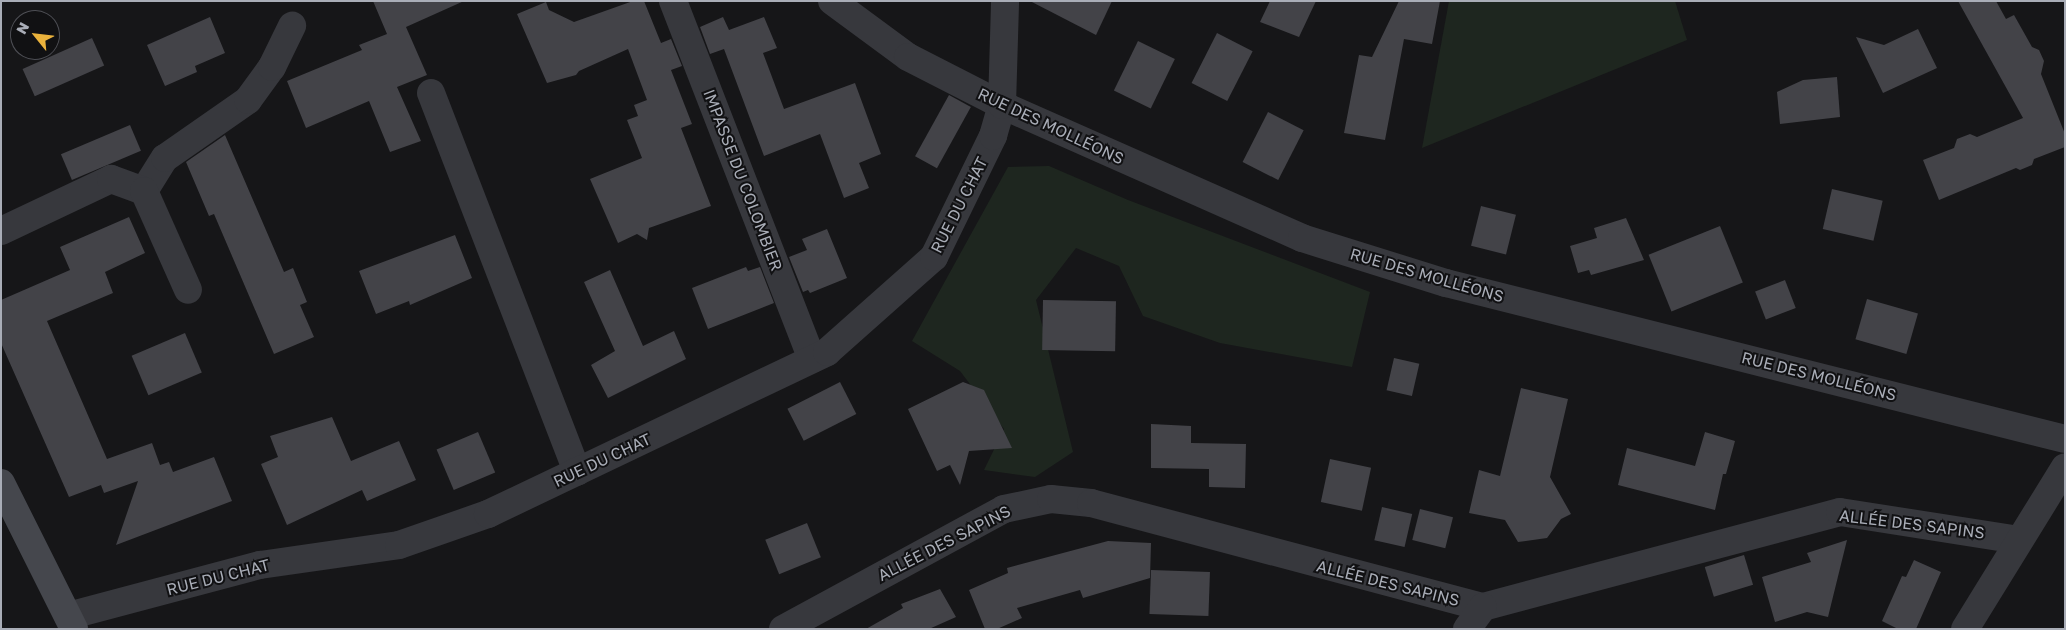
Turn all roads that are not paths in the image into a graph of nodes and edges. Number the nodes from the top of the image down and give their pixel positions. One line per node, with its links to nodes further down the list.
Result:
1 (673, 1): 10 (street, IMPASSE DU COLOMBIER)
2 (832, 1): 6 (street, RUE DES MOLLÉONS)
3 (1005, 1): 6 (street, RUE DU CHAT)
4 (292, 26): 7 (street)
5 (432, 93): 13 (street)
6 (1002, 105): 10 (street, RUE DU CHAT); 11 (street, RUE DES MOLLÉONS)
7 (144, 191): 8 (street); 9 (street)
8 (1, 231)
9 (188, 290)
10 (812, 359): 13 (street, RUE DU CHAT)
11 (2065, 439)
12 (2065, 467): 15 (street)
13 (577, 472): 17 (street, RUE DU CHAT)
14 (1, 483): 17 (street)
15 (2018, 540): 16 (street, ALLÉE DES SAPINS); 19 (street)
16 (1475, 618): 18 (street, ALLÉE DES SAPINS)
17 (71, 622)
18 (784, 629)
19 (1965, 629)

